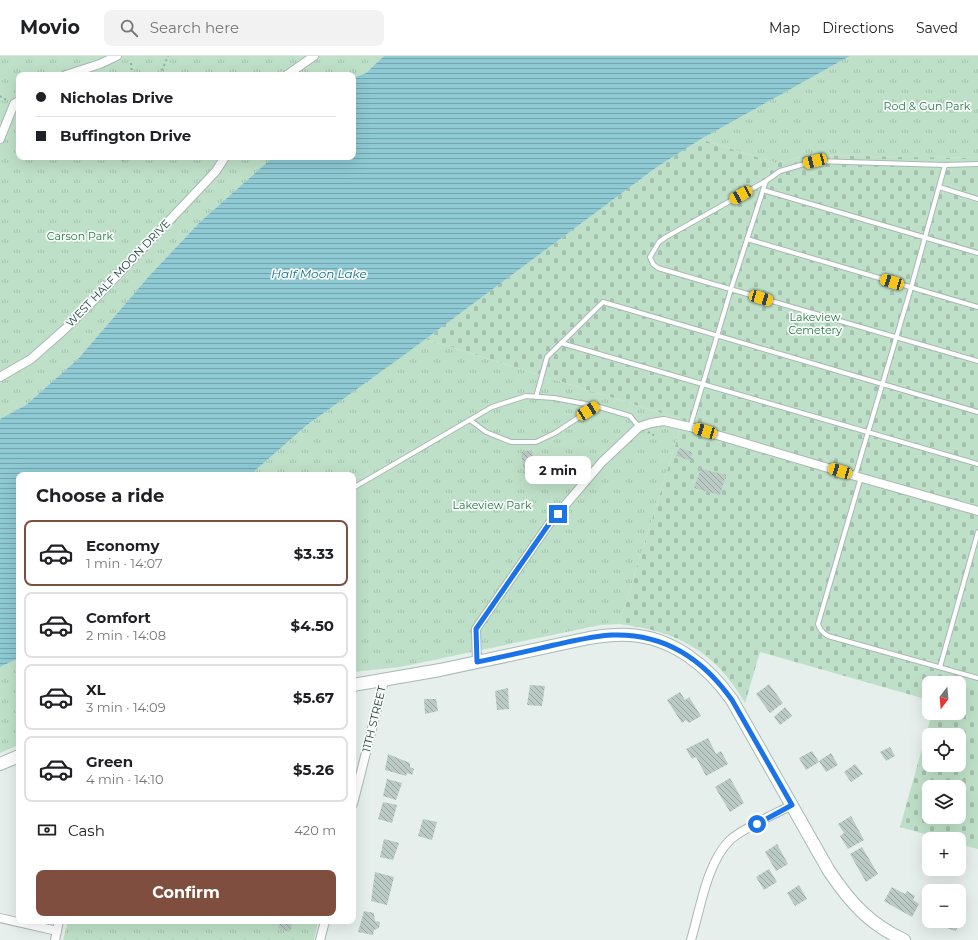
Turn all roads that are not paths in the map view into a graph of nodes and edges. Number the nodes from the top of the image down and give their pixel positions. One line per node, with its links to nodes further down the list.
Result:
1 (117, 56): 3 (street)
2 (314, 56): 4 (street)
3 (75, 72)
4 (291, 72)
5 (16, 102): 6 (street)
6 (0, 139)
7 (223, 160): 24 (street, WEST HALF MOON DRIVE)
8 (978, 164): 9 (lane)
9 (945, 165): 10 (lane); 11 (lane)
10 (766, 181): 12 (lane); 18 (lane)
11 (939, 187): 13 (lane); 14 (lane)
12 (763, 190): 14 (lane); 15 (lane)
13 (978, 199)
14 (925, 238): 16 (lane); 17 (lane)
15 (747, 239): 17 (lane); 18 (lane)
16 (978, 253)
17 (911, 288): 19 (lane); 21 (lane)
18 (731, 289): 20 (lane); 21 (lane)
19 (978, 307)
20 (717, 336): 22 (lane); 25 (lane); 26 (lane)
21 (895, 337): 23 (lane); 26 (lane)
22 (561, 343): 25 (lane); 27 (lane)
23 (978, 361)
24 (0, 377)
25 (703, 384): 32 (lane); 33 (lane)
26 (882, 384): 29 (lane); 33 (lane)
27 (536, 397): 28 (lane); 30 (lane)
28 (596, 406): 30 (lane); 31 (lane)
29 (978, 412)
30 (470, 420): 36 (lane)
31 (639, 427): 32 (street); 39 (street)
32 (690, 427): 35 (street)
33 (868, 432): 34 (lane); 35 (lane)
34 (978, 464)
35 (858, 477): 37 (street); 40 (lane)
36 (356, 486)
37 (978, 510)
38 (978, 532): 40 (lane)
39 (477, 662): 42 (main road); 47 (main road)
40 (940, 667): 41 (lane)
41 (978, 678)
42 (384, 681): 43 (main road); 46 (street, 11TH STREET)
43 (356, 685)
44 (16, 757): 45 (main road)
45 (0, 764)
46 (356, 792)
47 (792, 805): 56 (street); 57 (main road)
48 (0, 918): 49 (street)
49 (16, 922)
50 (26, 924): 53 (street)
51 (58, 924): 53 (street)
52 (324, 924): 55 (street)
53 (57, 931): 54 (street)
54 (55, 940)
55 (320, 940)
56 (691, 940)
57 (904, 940)

